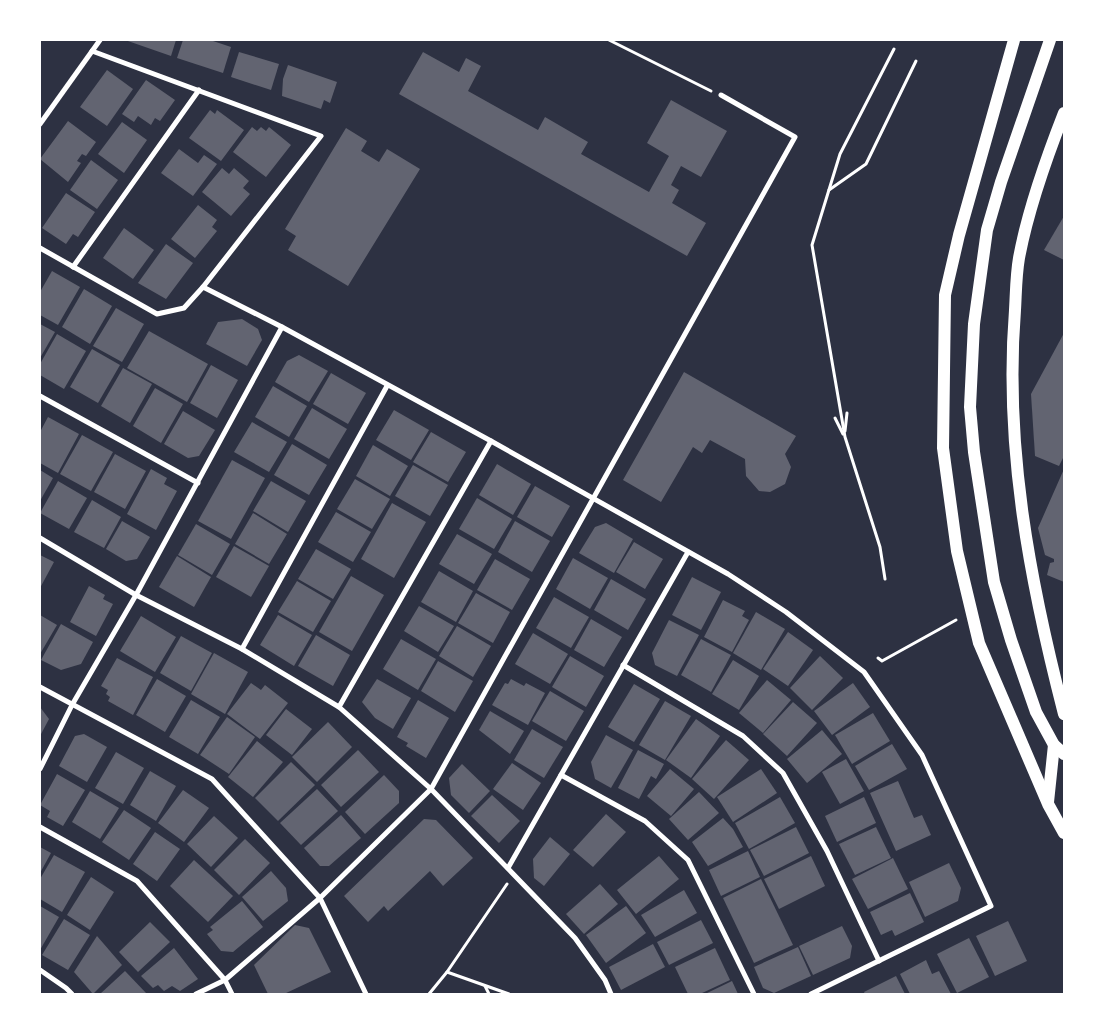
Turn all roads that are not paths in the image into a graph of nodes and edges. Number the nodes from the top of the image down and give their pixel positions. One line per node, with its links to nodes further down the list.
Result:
1 (100, 40): 4 (street)
2 (1014, 40): 32 (main road)
3 (1050, 40): 27 (main road)
4 (92, 51): 5 (street); 8 (street)
5 (199, 90): 10 (street); 11 (street)
6 (721, 95): 17 (street)
7 (1064, 113): 26 (main road)
8 (40, 124)
9 (40, 248): 10 (street)
10 (73, 267): 11 (street)
11 (203, 287): 12 (street)
12 (282, 327): 13 (street); 16 (street)
13 (387, 386): 15 (street); 21 (street)
14 (40, 396): 16 (street)
15 (491, 441): 17 (street); 25 (street)
16 (198, 483): 20 (street)
17 (594, 499): 19 (street); 31 (street)
18 (40, 538): 20 (street)
19 (688, 552): 22 (street); 37 (street)
20 (136, 595): 21 (street); 24 (street)
21 (242, 649): 25 (street)
22 (623, 665): 30 (street); 37 (street)
23 (40, 688): 24 (street)
24 (72, 705): 29 (street); 36 (street)
25 (339, 707): 31 (street)
26 (1064, 714)
27 (1054, 745): 28 (main road); 32 (main road)
28 (1064, 754)
29 (40, 769)
30 (561, 775): 35 (street); 45 (street)
31 (431, 789): 35 (street); 36 (street)
32 (1048, 804): 34 (main road)
33 (40, 827): 39 (street)
34 (1064, 833)
35 (508, 868): 44 (street)
36 (320, 898): 39 (street); 43 (street)
37 (879, 961): 46 (street)
38 (40, 970): 40 (street)
39 (225, 980): 41 (street); 42 (street)
40 (72, 994)
41 (196, 994)
42 (232, 994)
43 (366, 994)
44 (611, 994)
45 (754, 994)
46 (811, 994)

